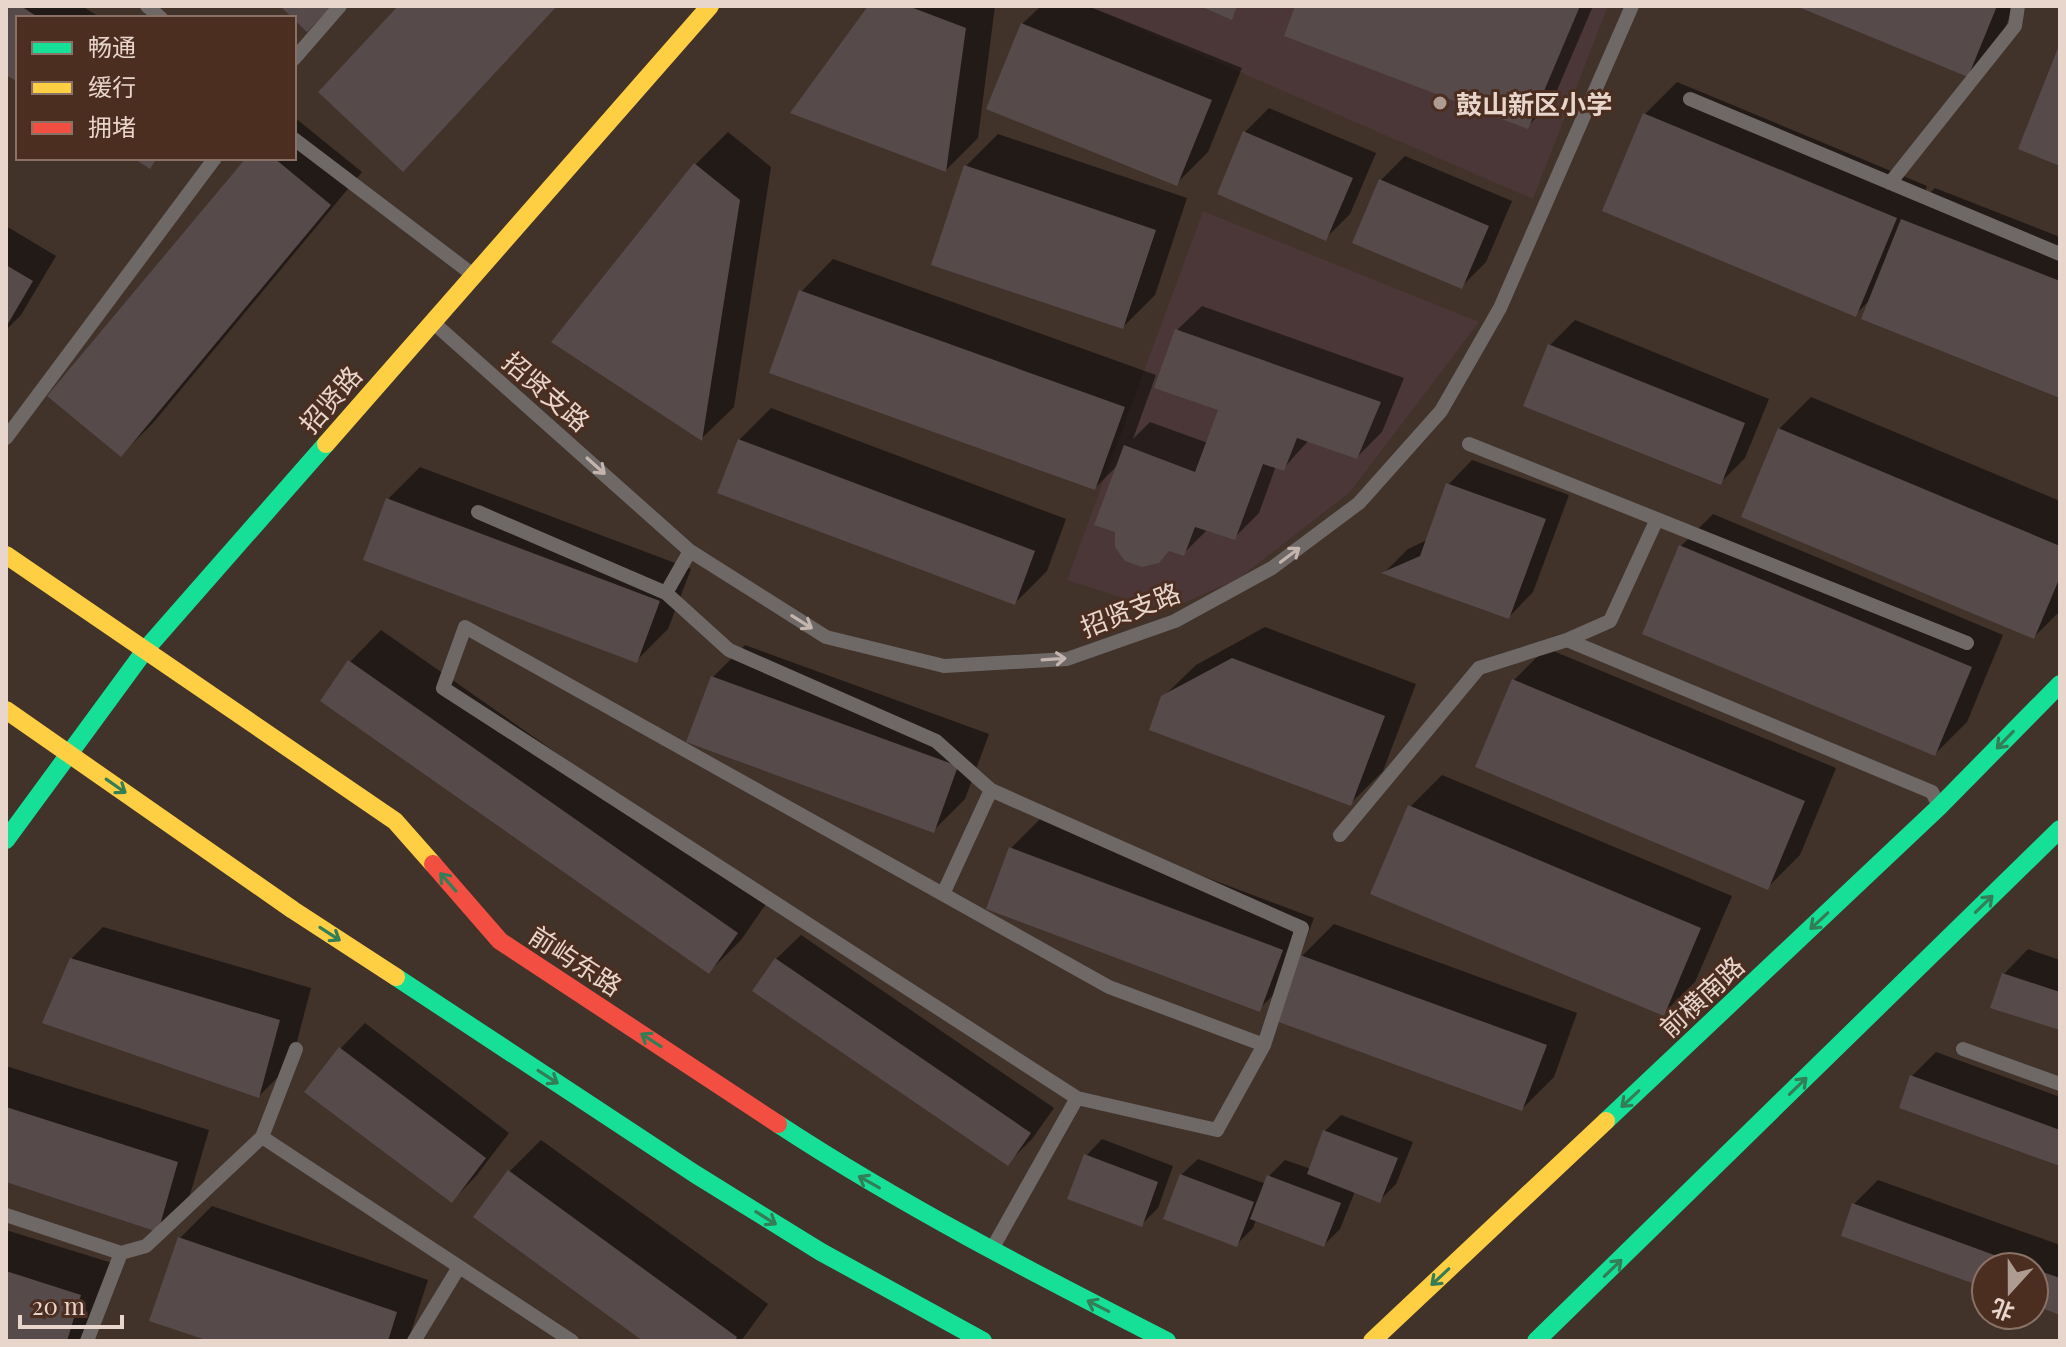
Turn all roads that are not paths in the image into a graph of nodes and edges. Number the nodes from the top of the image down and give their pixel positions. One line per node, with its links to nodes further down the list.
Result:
1 (340, 6): 5 (lane)
2 (710, 6): 11 (main road, 招贤路)
3 (1632, 6): 17 (lane, 招贤支路, one-way to 3)
4 (2018, 6): 9 (lane)
5 (296, 57)
6 (1690, 99): 9 (lane)
7 (296, 141): 11 (lane)
8 (214, 160): 13 (lane)
9 (1890, 183): 10 (lane)
10 (2060, 254)
11 (473, 275): 12 (main road, 招贤路)
12 (432, 322): 17 (lane, 招贤支路, one-way to 17); 22 (main road, 招贤路)
13 (6, 438)
14 (1469, 444): 16 (lane)
15 (478, 512): 19 (lane)
16 (1657, 519): 20 (lane); 21 (lane)
17 (690, 551): 19 (lane)
18 (6, 555): 22 (main road, 前屿东路)
19 (666, 593): 26 (lane)
20 (1567, 640): 27 (lane); 29 (lane)
21 (1967, 643)
22 (146, 649): 25 (main road, 招贤路); 39 (main road, 前屿东路, one-way to 22)
23 (2060, 684): 27 (main road, 前横南路, one-way to 27)
24 (6, 710): 25 (main road)
25 (70, 754): 30 (main road, 招贤路); 46 (main road, one-way to 46)
26 (991, 790): 31 (lane); 32 (lane)
27 (1939, 807): 48 (main road, 前横南路, one-way to 48)
28 (2060, 829): 42 (main road, one-way to 28)
29 (1340, 835)
30 (6, 840)
31 (943, 894): 32 (lane); 36 (lane)
32 (1264, 1045): 36 (lane)
33 (296, 1049): 37 (lane)
34 (1963, 1049): 35 (lane)
35 (2060, 1084)
36 (1077, 1098): 39 (lane)
37 (262, 1137): 40 (lane); 41 (lane)
38 (6, 1215): 40 (lane)
39 (992, 1249): 47 (main road, 前屿东路, one-way to 39)
40 (121, 1253): 43 (lane)
41 (459, 1267): 44 (lane); 45 (lane)
42 (1589, 1291): 49 (main road); 50 (main road)
43 (87, 1341)
44 (414, 1341)
45 (572, 1341)
46 (983, 1341)
47 (1167, 1341)
48 (1372, 1341)
49 (1536, 1341)
50 (1557, 1341)

